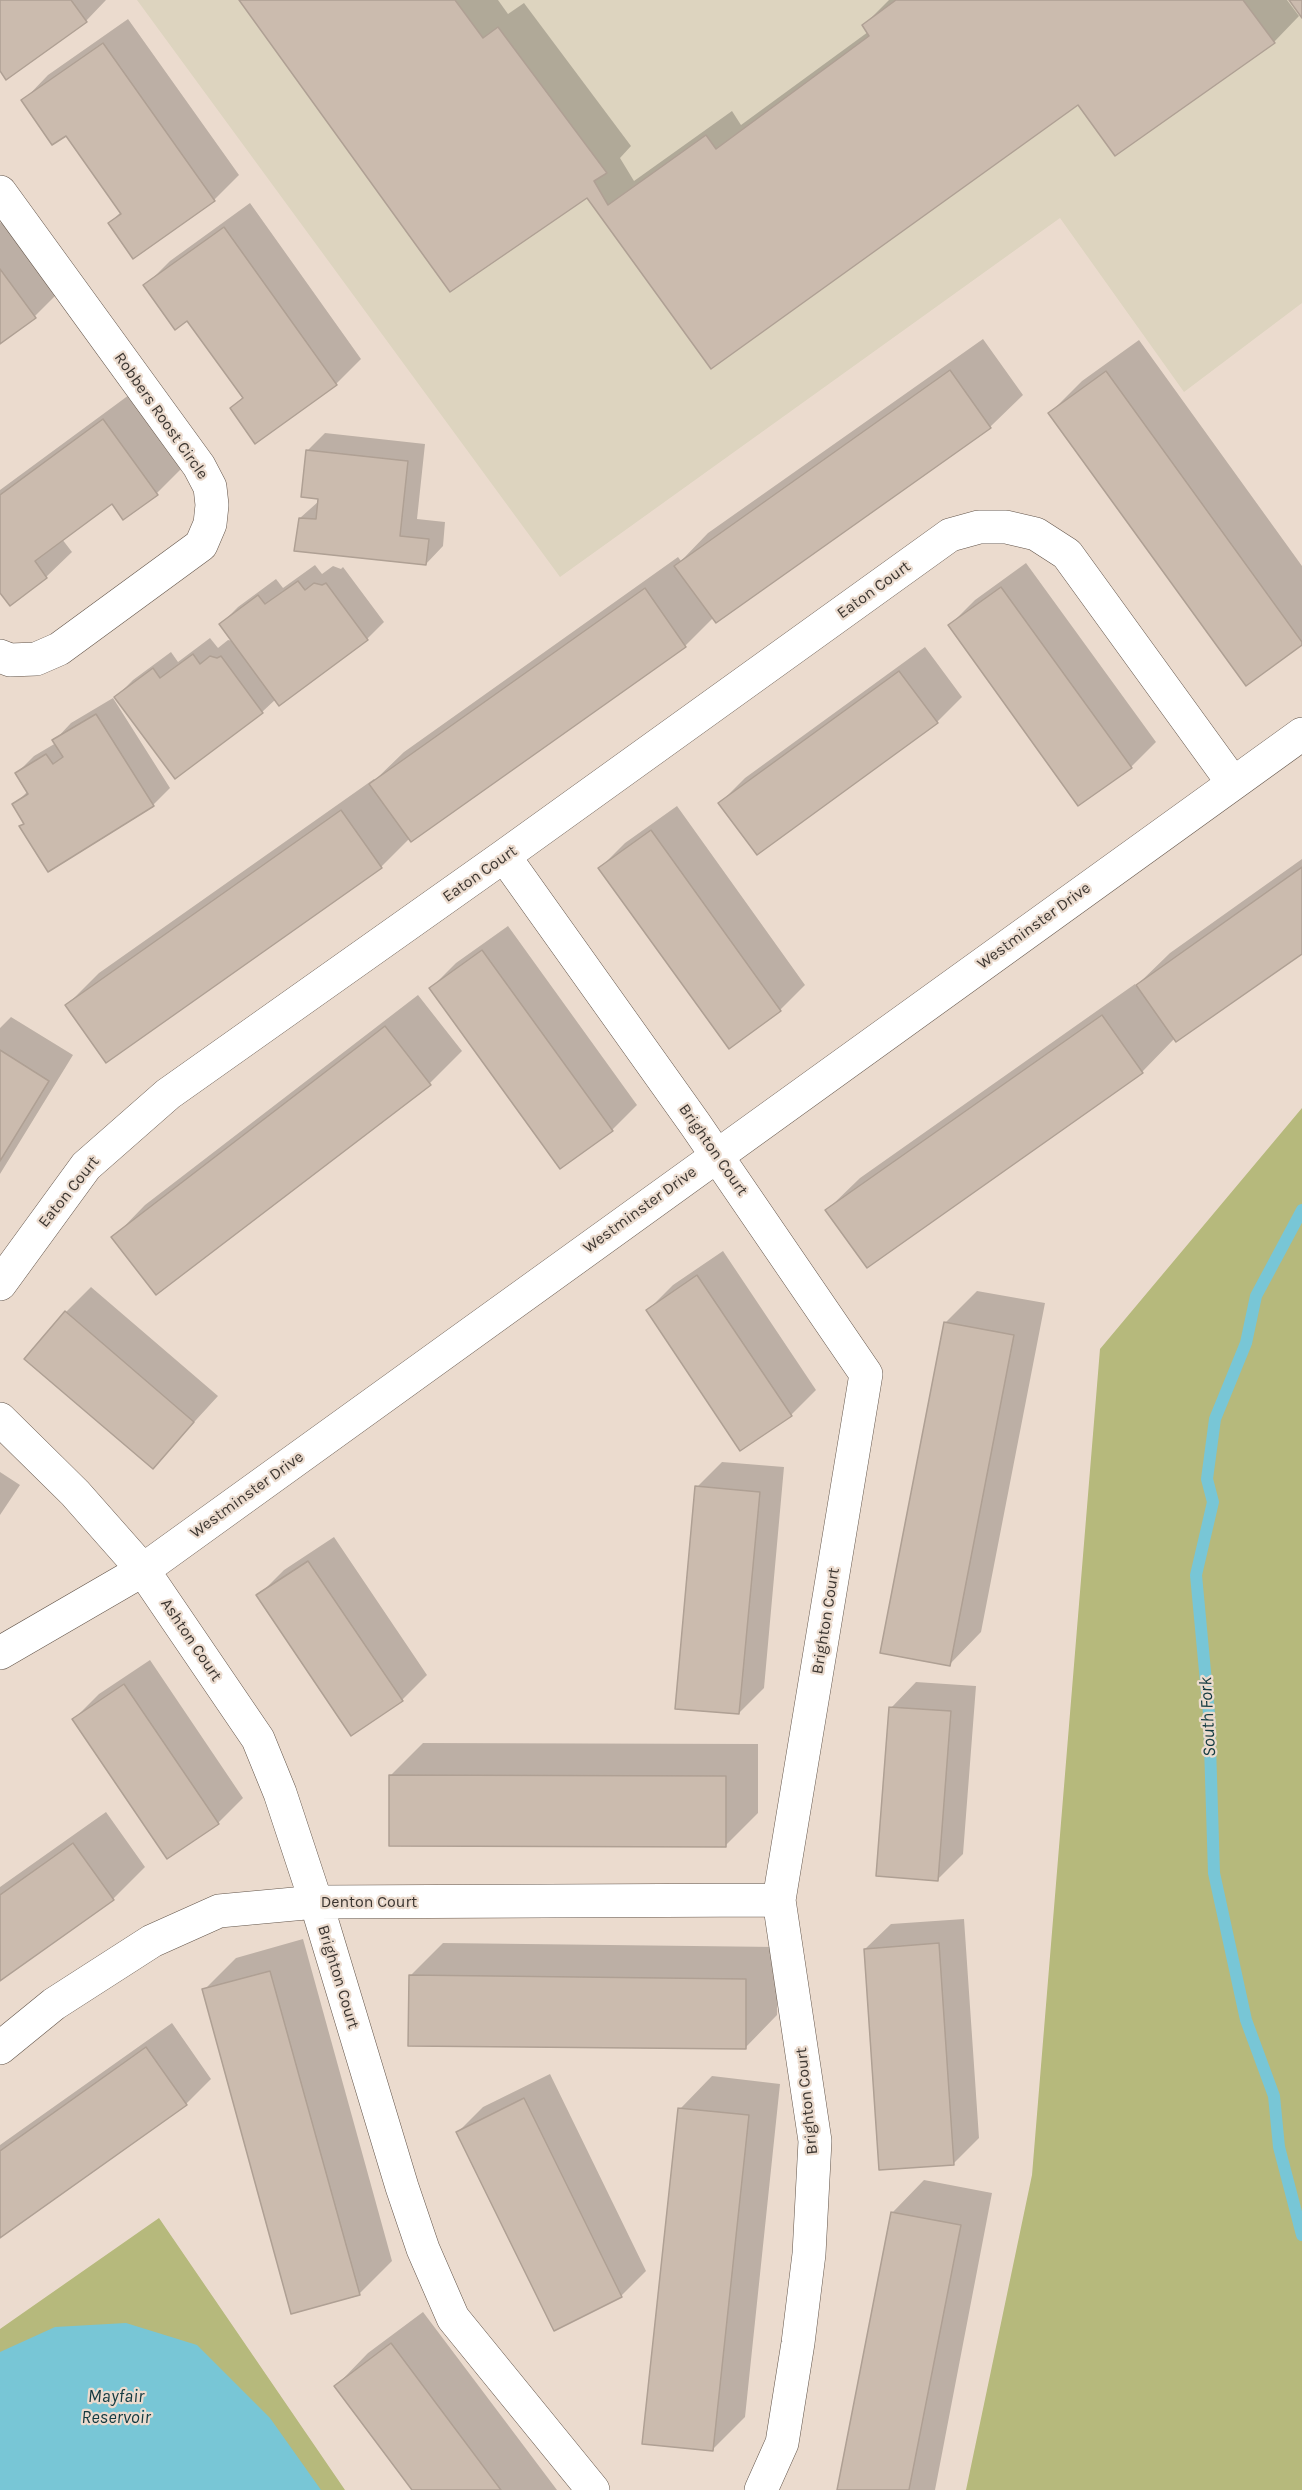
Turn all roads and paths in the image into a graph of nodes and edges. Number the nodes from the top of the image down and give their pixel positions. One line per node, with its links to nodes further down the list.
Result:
1 (0, 192): 2 (street, Robbers Roost Circle)
2 (0, 656)
3 (1302, 734): 4 (street, Westminster Drive)
4 (1233, 783): 5 (street, Eaton Court); 6 (street, Westminster Drive)
5 (504, 856): 6 (street, Brighton Court); 7 (street, Eaton Court)
6 (717, 1155): 9 (street, Westminster Drive); 11 (street, Brighton Court)
7 (0, 1284)
8 (0, 1419): 9 (street, Ashton Court)
9 (143, 1570): 10 (street, Westminster Drive); 12 (street, Ashton Court)
10 (0, 1653)
11 (779, 1900): 12 (street, Denton Court); 15 (street, Brighton Court)
12 (316, 1902): 13 (street, Denton Court); 14 (street, Brighton Court)
13 (0, 2048)
14 (593, 2490)
15 (761, 2490)

